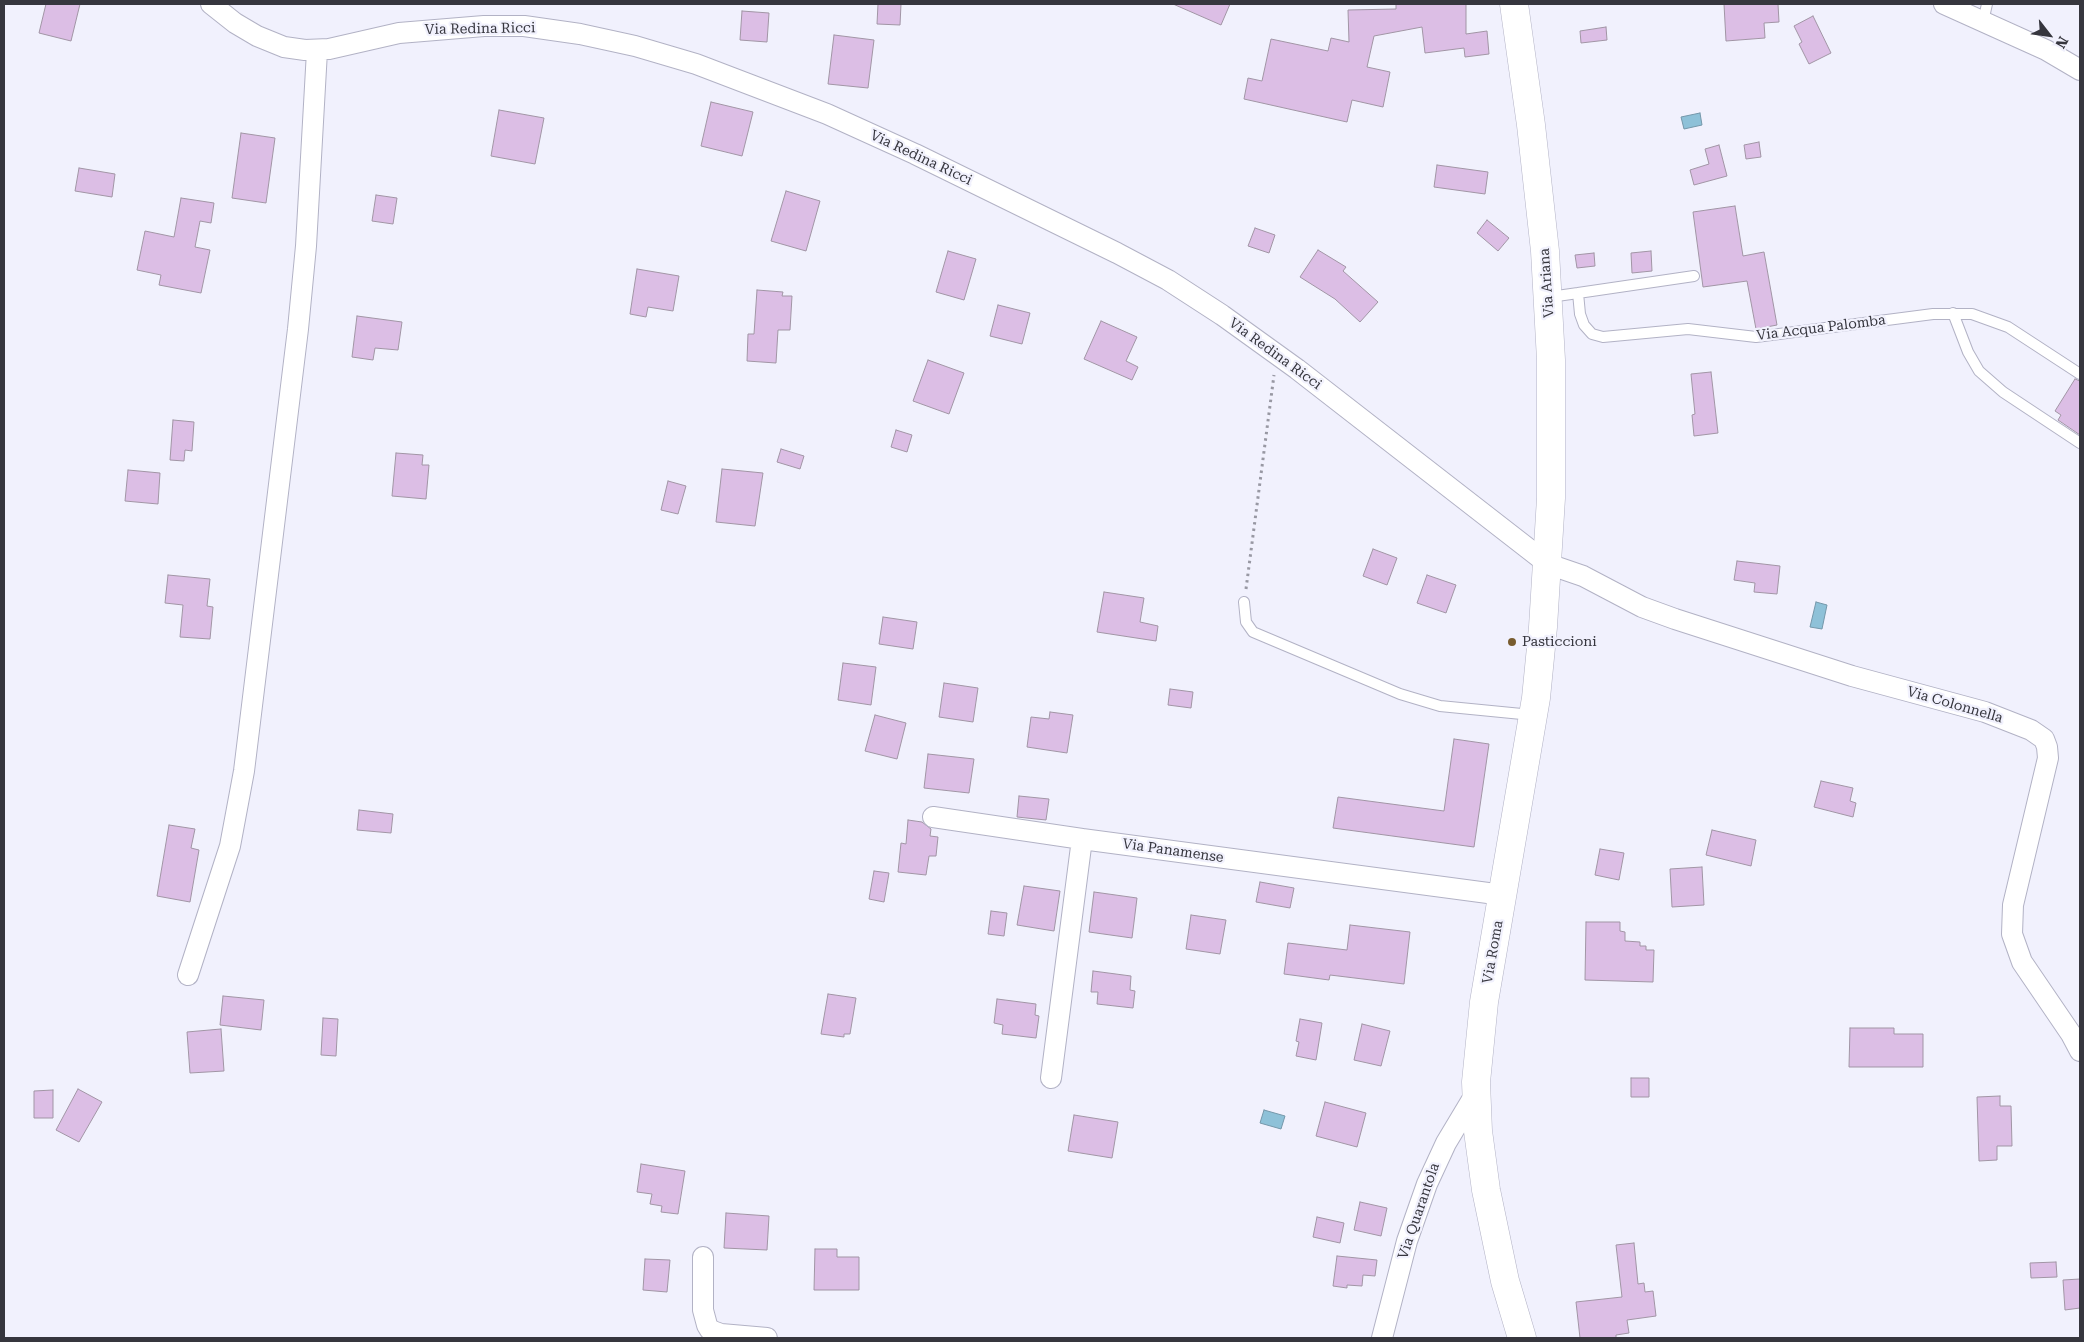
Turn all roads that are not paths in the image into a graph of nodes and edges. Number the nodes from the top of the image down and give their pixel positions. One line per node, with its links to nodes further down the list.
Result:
1 (211, 4): 5 (street, Via Redina Ricci)
2 (1514, 4): 9 (main road, Via Ariana)
3 (1944, 4): 4 (street)
4 (1985, 13): 6 (street)
5 (317, 51): 13 (street, Via Redina Ricci); 19 (street)
6 (2080, 70)
7 (1694, 276): 8 (lane)
8 (1578, 293): 9 (lane); 10 (lane, Via Acqua Palomba)
9 (1548, 297): 13 (main road, Via Ariana)
10 (1953, 313): 11 (lane, Via Acqua Palomba); 12 (lane)
11 (2080, 374)
12 (2080, 443)
13 (1548, 564): 15 (main road, Via Roma); 20 (street, Via Colonnella)
14 (1244, 602): 15 (lane)
15 (1533, 715): 18 (main road, Via Roma)
16 (933, 817): 17 (street, Via Panamense)
17 (1082, 839): 18 (street, Via Panamense); 21 (street)
18 (1503, 895): 22 (main road, Via Roma)
19 (188, 975)
20 (2080, 1051)
21 (1052, 1078)
22 (1476, 1092): 25 (street, Via Quarantola); 26 (main road, Via Roma)
23 (703, 1257): 24 (street)
24 (767, 1338)
25 (1382, 1338)
26 (1522, 1338)

